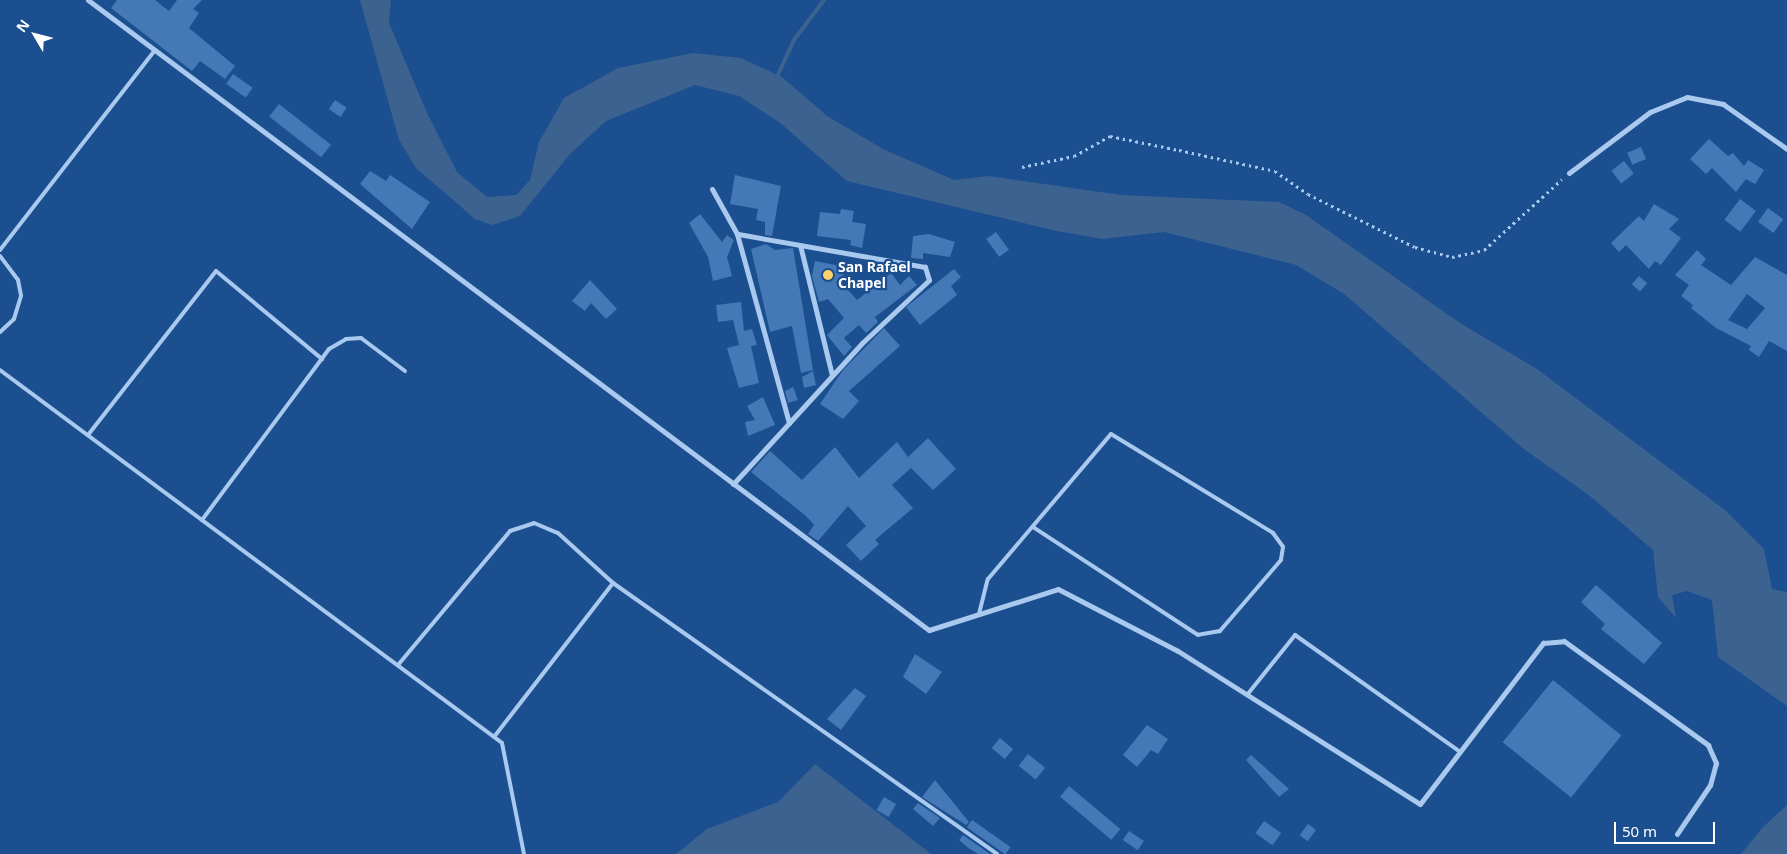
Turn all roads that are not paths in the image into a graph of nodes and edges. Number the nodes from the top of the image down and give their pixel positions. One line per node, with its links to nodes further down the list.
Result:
1 (88, 0): 2 (street)
2 (155, 50): 8 (lane); 17 (street)
3 (1787, 149): 4 (street)
4 (1569, 173)
5 (712, 189): 6 (street)
6 (736, 234): 7 (street); 15 (street)
7 (800, 245): 14 (street); 14 (street)
8 (0, 250)
9 (0, 256): 10 (lane)
10 (0, 332)
11 (322, 359): 13 (lane); 16 (lane); 18 (lane)
12 (0, 370): 16 (lane)
13 (405, 371)
14 (832, 376): 15 (street)
15 (789, 423): 17 (street)
16 (88, 435): 18 (lane)
17 (733, 484): 21 (street)
18 (202, 520): 22 (lane)
19 (1032, 527): 19 (lane); 21 (lane)
20 (613, 583): 22 (lane); 24 (lane); 28 (lane)
21 (979, 614): 23 (street)
22 (398, 665): 24 (lane)
23 (1247, 695): 25 (street); 25 (lane)
24 (494, 737): 27 (lane)
25 (1460, 752): 26 (street)
26 (1676, 834)
27 (524, 854)
28 (997, 854)

